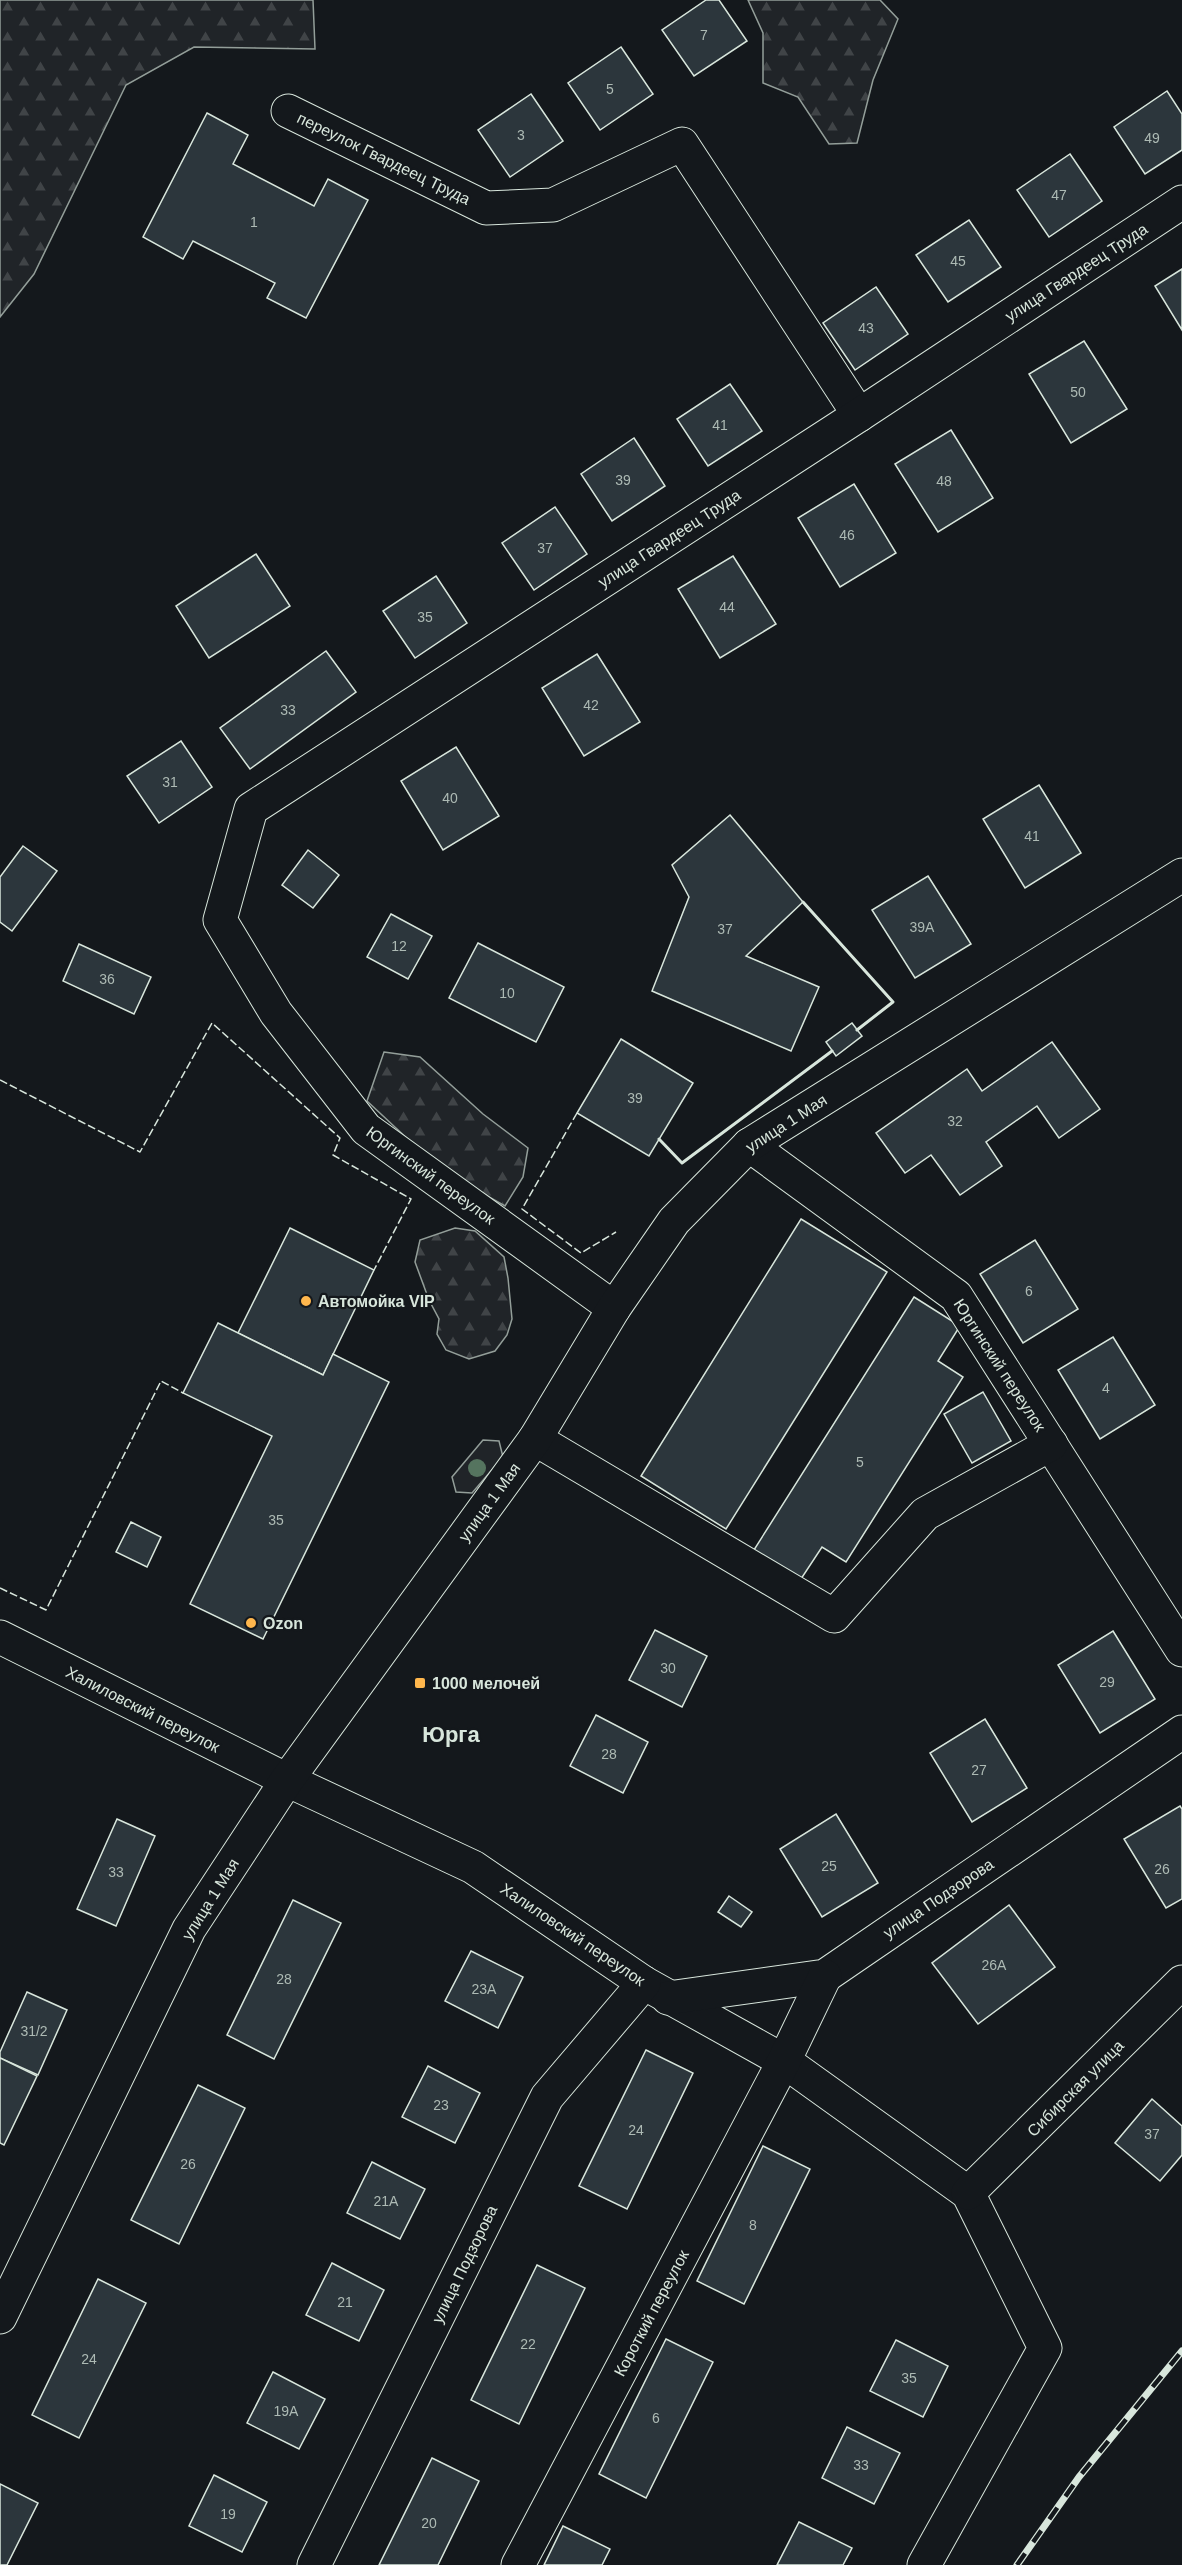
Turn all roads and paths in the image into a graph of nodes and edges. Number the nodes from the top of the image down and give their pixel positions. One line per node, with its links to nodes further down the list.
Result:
1 (288, 111): 3 (street, переулок Гвардеец Труда)
2 (1182, 202): 3 (street, улица Гвардеец Труда)
3 (859, 415): 5 (street, улица Гвардеец Труда)
4 (1182, 875): 6 (street, улица 1 Мая)
5 (220, 920): 7 (street, Юргинский переулок)
6 (749, 1145): 7 (street, улица 1 Мая); 9 (street, Юргинский переулок)
7 (614, 1308): 8 (street, улица 1 Мая)
8 (535, 1439): 9 (street); 13 (street, улица 1 Мая)
9 (1051, 1444): 11 (street, Юргинский переулок)
10 (0, 1637): 13 (street, Халиловский переулок)
11 (1182, 1650)
12 (1182, 1732): 14 (street, улица Подзорова)
13 (287, 1780): 16 (street, Халиловский переулок); 19 (street, улица 1 Мая)
14 (825, 1976): 16 (street, улица Подзорова); 17 (street, Короткий переулок)
15 (1182, 1982): 18 (street, Сибирская улица)
16 (656, 1990): 17 (street, Халиловский переулок); 20 (street, улица Подзорова)
17 (784, 2061): 18 (street, Халиловский переулок); 21 (street, Короткий переулок)
18 (968, 2193): 22 (street, Халиловский переулок)
19 (0, 2317)
20 (314, 2565)
21 (518, 2565)
22 (924, 2565)

